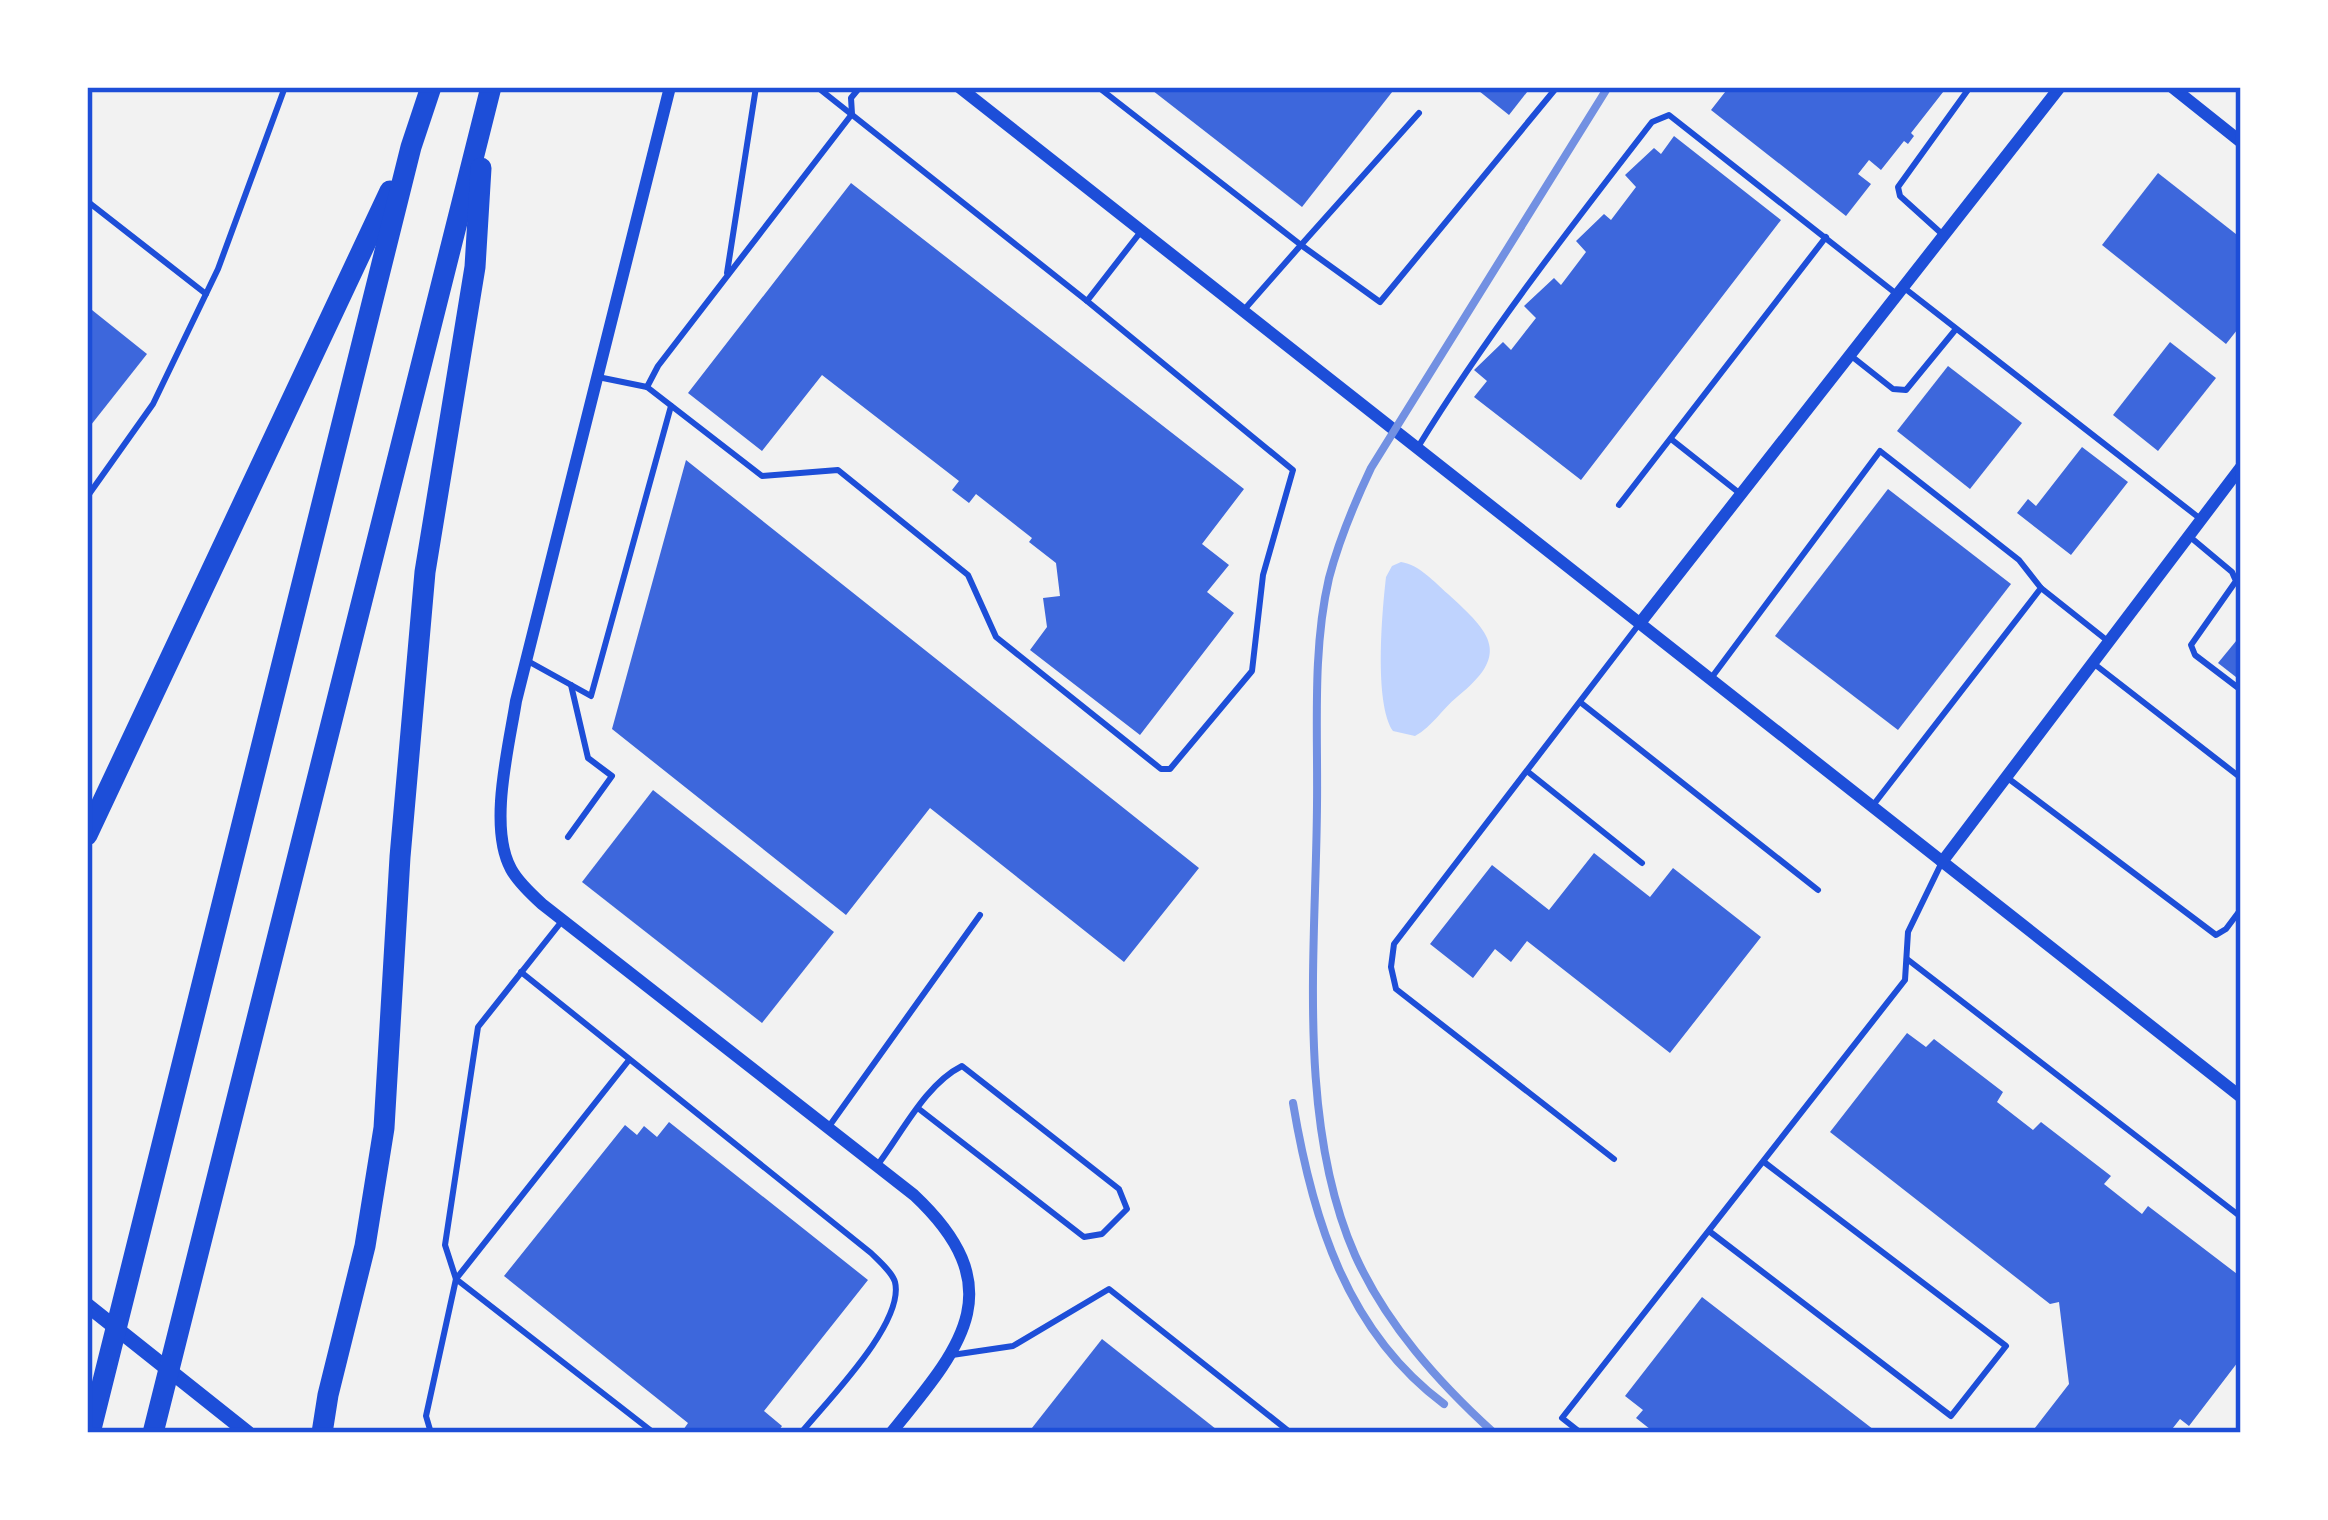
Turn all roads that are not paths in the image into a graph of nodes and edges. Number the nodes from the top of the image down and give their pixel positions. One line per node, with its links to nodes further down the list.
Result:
1 (286, 87): 26 (lane)
2 (431, 87): 18 (highway)
3 (490, 87): 16 (highway)
4 (670, 87): 31 (street)
5 (756, 87): 24 (lane)
6 (817, 87): 15 (lane)
7 (860, 87): 15 (lane)
8 (959, 87): 20 (street)
9 (1098, 87): 23 (lane)
10 (1557, 87): 23 (lane)
11 (1970, 87): 21 (lane)
12 (2060, 87): 21 (street)
13 (2172, 87): 17 (street)
14 (1419, 113): 23 (lane)
15 (852, 114): 24 (lane); 27 (lane)
16 (483, 115): 78 (highway); 80 (highway)
17 (2241, 142)
18 (411, 147): 55 (highway); 77 (highway)
19 (87, 201): 26 (lane)
20 (1142, 231): 27 (lane); 28 (street)
21 (1944, 236): 25 (street)
22 (1826, 237): 25 (lane); 34 (lane); 35 (lane)
23 (1301, 245): 28 (lane)
24 (727, 277): 32 (lane)
25 (1900, 291): 29 (lane); 30 (street)
26 (206, 294): 38 (lane)
27 (1087, 301): 33 (lane)
28 (1243, 310): 35 (street)
29 (1956, 329): 30 (lane); 40 (lane)
30 (1850, 355): 37 (street)
31 (596, 377): 32 (lane); 45 (street)
32 (647, 387): 33 (lane)
33 (671, 406): 48 (lane)
34 (1671, 439): 37 (lane); 39 (lane)
35 (1418, 448): 43 (street)
36 (2241, 467): 40 (street)
37 (1741, 495): 43 (street)
38 (87, 497)
39 (1619, 505)
40 (2201, 520): 41 (street)
41 (2188, 536): 44 (street); 49 (lane)
42 (2041, 588): 44 (lane); 47 (lane); 54 (lane)
43 (1640, 623): 47 (street); 50 (lane)
44 (2109, 641): 46 (street)
45 (526, 661): 48 (lane); 62 (street)
46 (2093, 663): 52 (street); 53 (lane)
47 (1711, 680): 54 (street)
48 (571, 685): 56 (lane)
49 (2241, 690)
50 (1580, 702): 51 (lane); 59 (lane)
51 (1527, 771): 58 (lane); 69 (lane)
52 (2006, 777): 57 (street); 60 (lane)
53 (2241, 778)
54 (1872, 806): 57 (street)
55 (87, 835)
56 (568, 837)
57 (1942, 862): 63 (lane); 66 (street)
58 (1642, 863)
59 (1818, 890)
60 (2241, 909)
61 (980, 914): 68 (lane)
62 (562, 921): 64 (lane); 68 (street)
63 (1907, 959): 70 (lane); 72 (lane)
64 (521, 972): 65 (lane); 74 (lane)
65 (630, 1059): 74 (lane); 83 (lane)
66 (2241, 1097)
67 (919, 1108): 67 (lane); 71 (lane)
68 (828, 1128): 71 (street)
69 (1613, 1159)
70 (1763, 1161): 73 (lane); 73 (lane)
71 (876, 1166): 76 (street)
72 (2241, 1217)
73 (1709, 1231): 86 (lane)
74 (456, 1279): 81 (lane); 82 (lane)
75 (87, 1305): 79 (street)
76 (952, 1355): 84 (street); 85 (lane)
77 (90, 1433)
78 (153, 1433)
79 (248, 1433)
80 (322, 1433)
81 (430, 1433)
82 (654, 1433)
83 (801, 1433)
84 (891, 1433)
85 (1291, 1433)
86 (1580, 1433)

